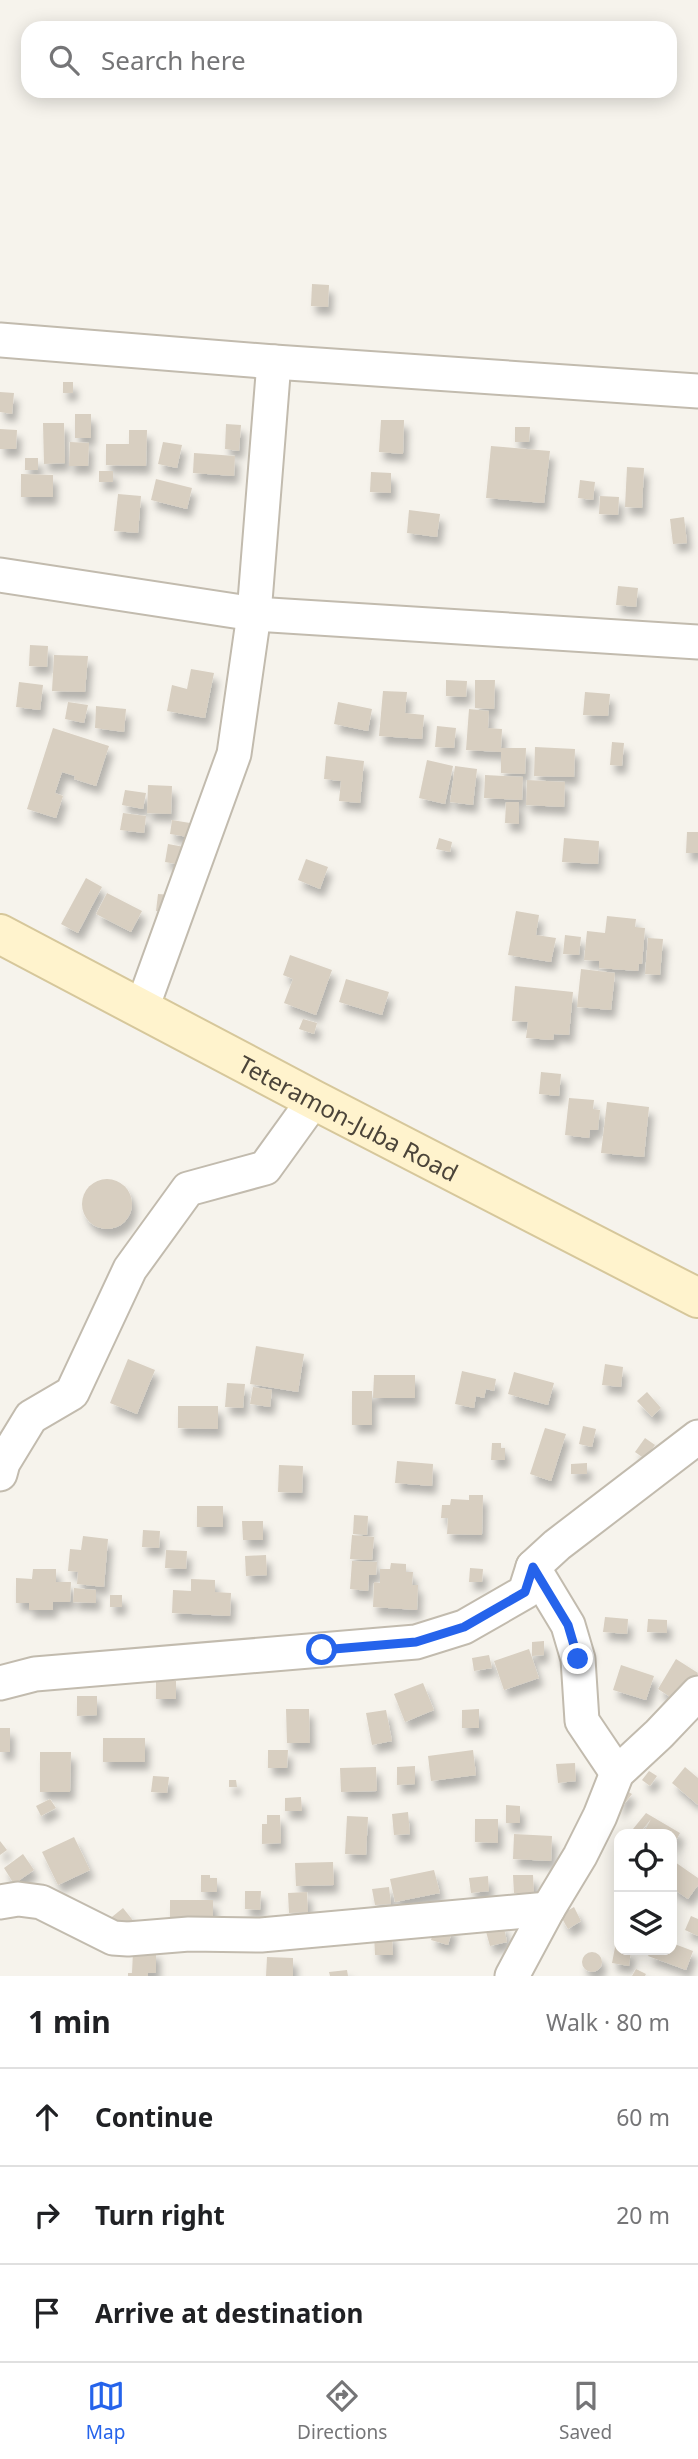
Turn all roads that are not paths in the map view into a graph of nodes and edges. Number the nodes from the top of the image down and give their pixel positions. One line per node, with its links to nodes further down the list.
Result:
1 (0, 340): 2 (street)
2 (274, 362): 3 (street); 5 (street)
3 (698, 391)
4 (0, 575): 5 (street)
5 (254, 614): 6 (street); 8 (street)
6 (698, 642)
7 (0, 934): 8 (street, Teteramon-Juba Road)
8 (142, 1008): 9 (street, Teteramon-Juba Road)
9 (314, 1100): 10 (street, Teteramon-Juba Road); 12 (street)
10 (698, 1298)
11 (698, 1437): 13 (street)
12 (0, 1474)
13 (533, 1567): 14 (street); 16 (street)
14 (0, 1683)
15 (698, 1693): 16 (street)
16 (617, 1773): 18 (street)
17 (0, 1902): 18 (street)
18 (548, 1909): 19 (street)
19 (512, 1976)

